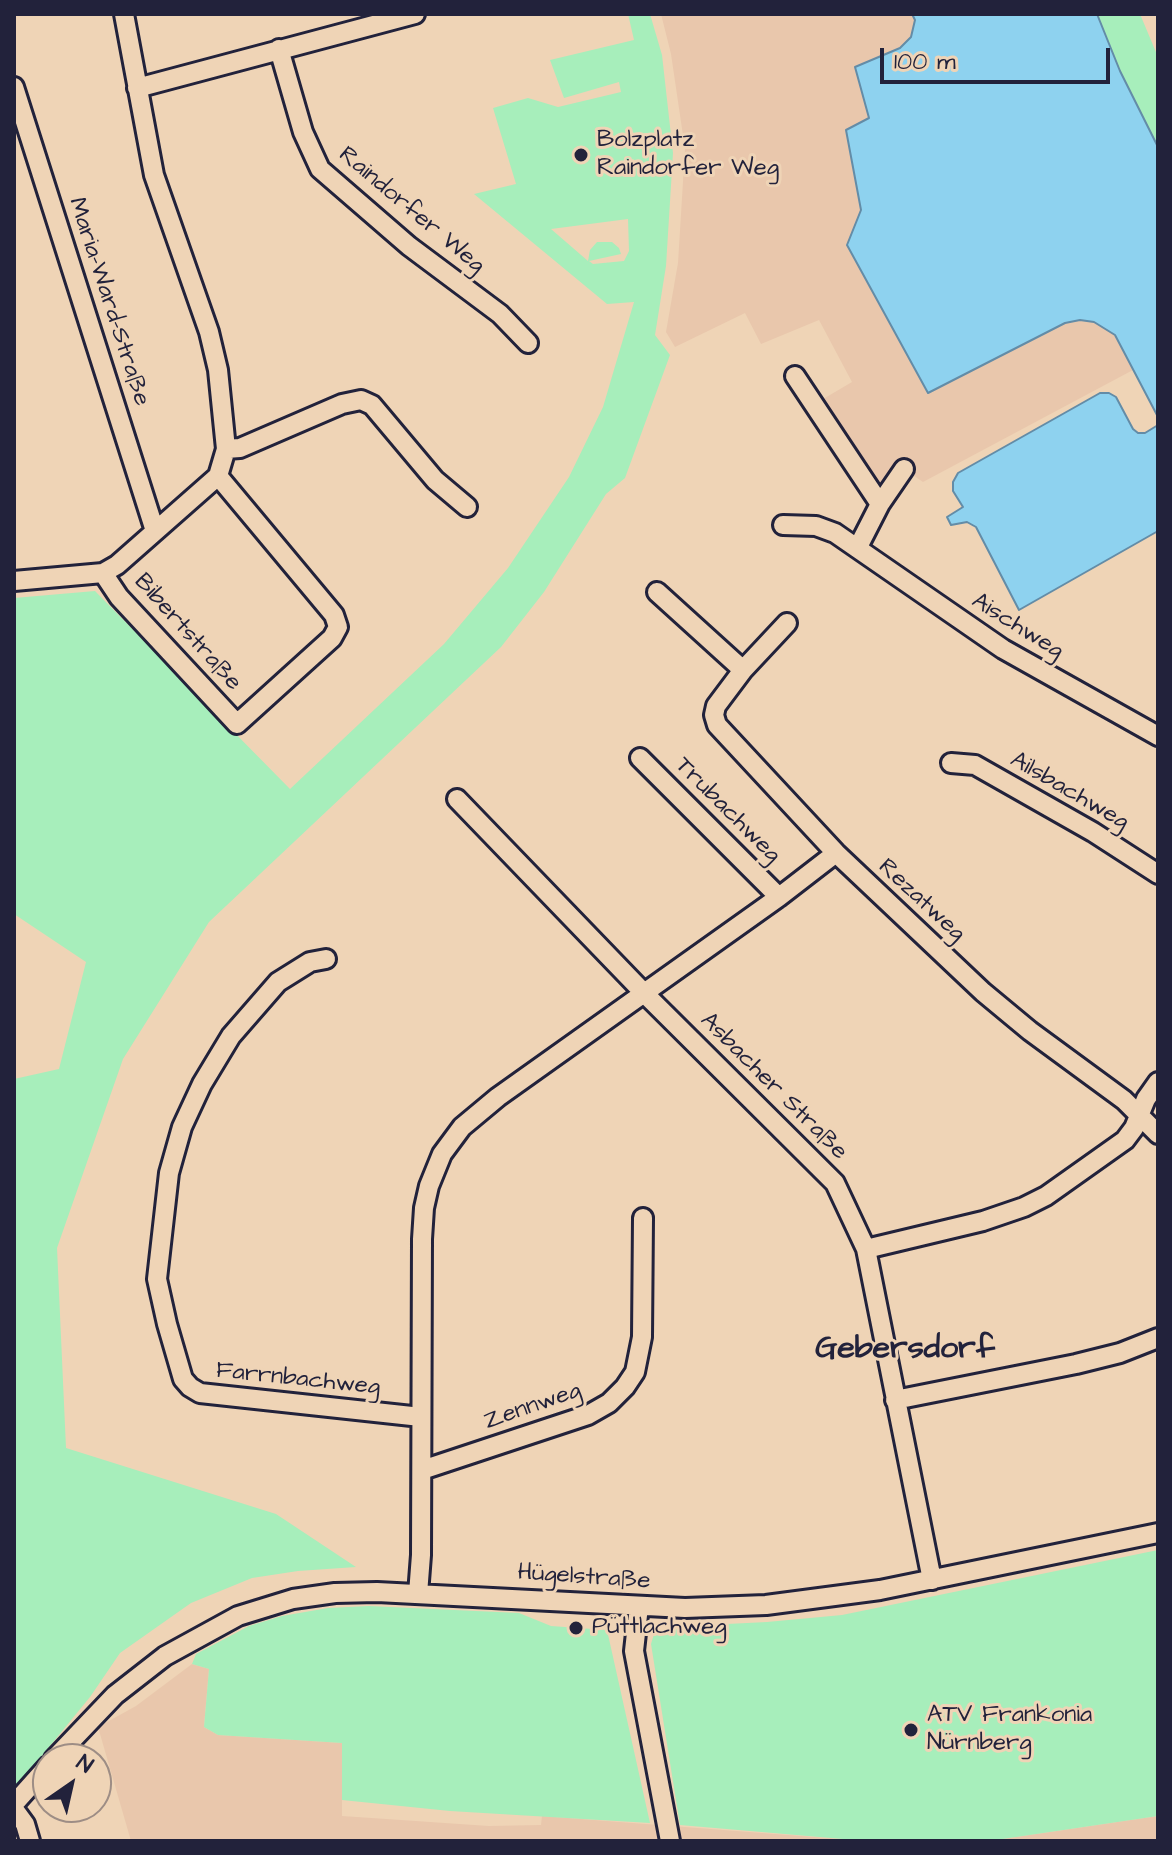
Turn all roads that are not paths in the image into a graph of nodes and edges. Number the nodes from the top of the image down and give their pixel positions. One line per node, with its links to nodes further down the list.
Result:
1 (124, 14): 5 (street)
2 (415, 14): 3 (street)
3 (279, 49): 5 (street); 6 (street, Raindorfer Weg)
4 (14, 87): 14 (street, Maria-Ward-Straße)
5 (137, 88): 8 (street)
6 (528, 343)
7 (795, 376): 11 (street)
8 (226, 449): 10 (street); 12 (street)
9 (904, 469): 11 (street)
10 (218, 476): 14 (street, Bibertstraße); 16 (street, Bibertstraße)
11 (880, 504): 15 (street)
12 (467, 507)
13 (783, 525): 15 (street, Aischweg)
14 (155, 531): 16 (street, Bibertstraße)
15 (858, 547): 21 (street, Aischweg)
16 (103, 573): 17 (street, Bibertstraße)
17 (14, 581)
18 (657, 592): 20 (street)
19 (787, 623): 20 (street, Rezatweg)
20 (743, 670): 25 (street, Rezatweg)
21 (1158, 736)
22 (640, 758): 27 (street, Trubachweg)
23 (951, 763): 26 (street, Ailsbachweg)
24 (457, 799): 29 (street, Asbacher Straße)
25 (836, 853): 27 (street, Trubachweg); 31 (street, Rezatweg)
26 (1158, 874)
27 (779, 897): 29 (street, Trubachweg)
28 (326, 959): 37 (street, Farrnbachweg)
29 (644, 993): 34 (street, Asbacher Straße); 37 (street)
30 (1158, 1082): 31 (street)
31 (1139, 1114): 32 (street, Rezatweg); 34 (street)
32 (1158, 1134)
33 (643, 1218): 38 (street, Zennweg)
34 (866, 1249): 36 (street, Asbacher Straße)
35 (1158, 1338): 36 (street)
36 (895, 1400): 40 (street, Asbacher Straße)
37 (421, 1417): 38 (street)
38 (422, 1470): 41 (street)
39 (1158, 1533): 40 (street, Hügelstraße)
40 (932, 1580): 42 (street, Hügelstraße)
41 (418, 1594): 42 (street, Hügelstraße); 43 (street, Hügelstraße)
42 (639, 1606): 47 (street)
43 (69, 1743)
44 (32, 1785): 45 (street)
45 (14, 1806): 46 (street)
46 (30, 1841)
47 (670, 1841)

